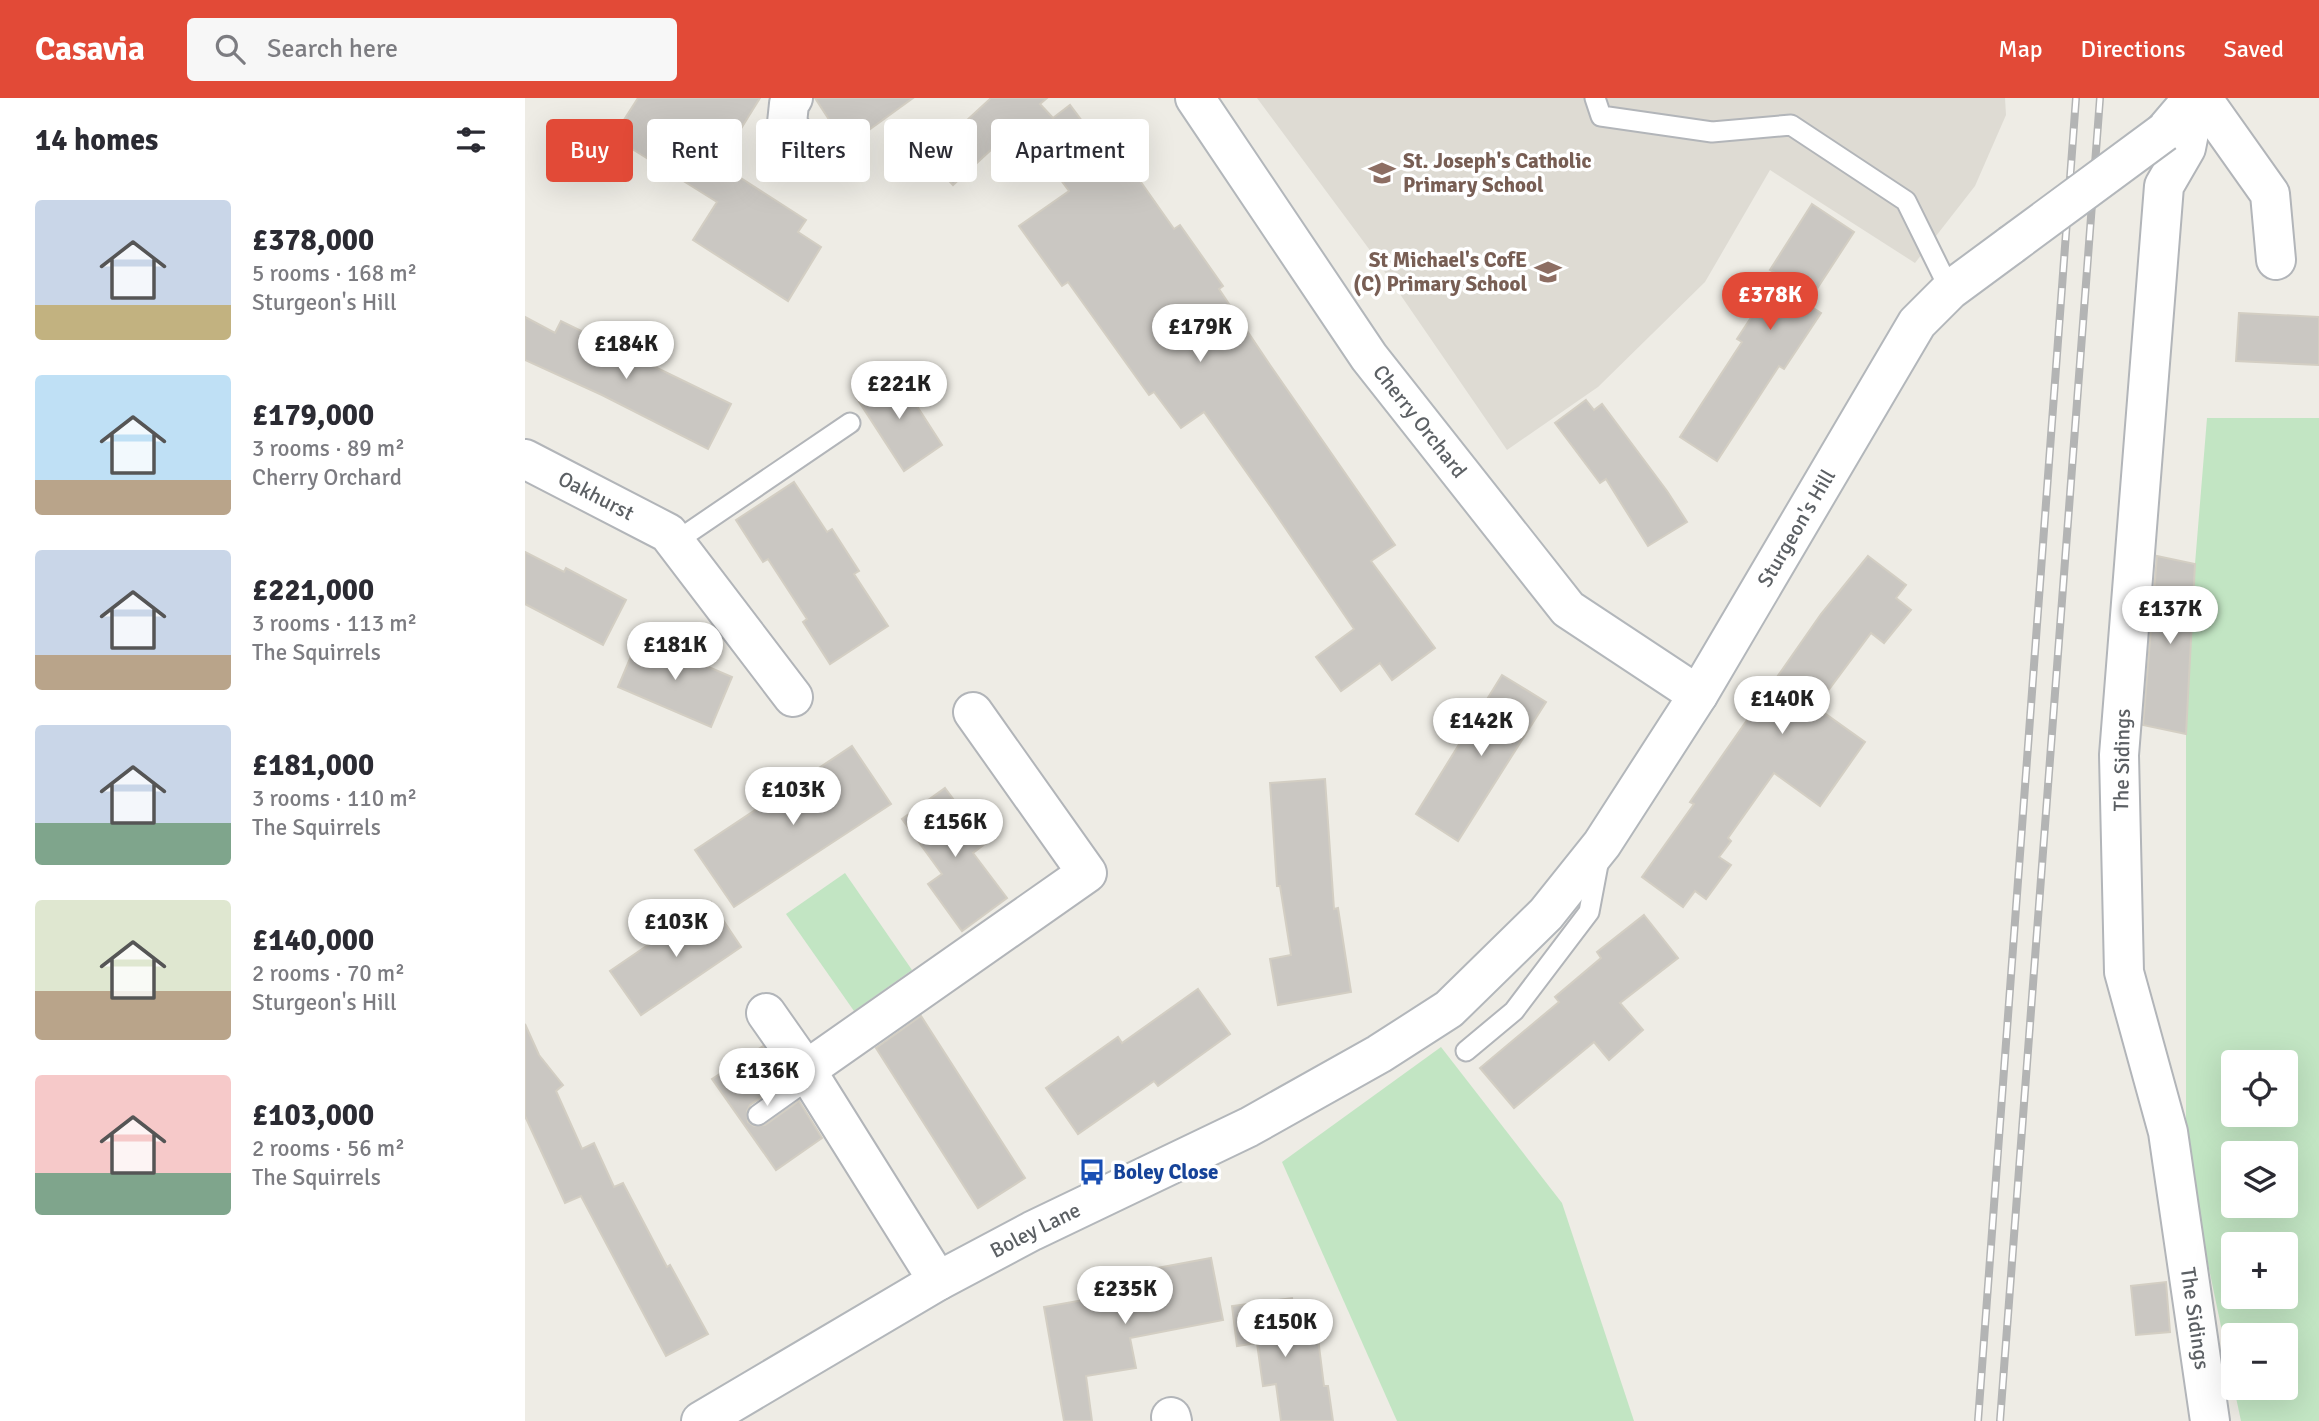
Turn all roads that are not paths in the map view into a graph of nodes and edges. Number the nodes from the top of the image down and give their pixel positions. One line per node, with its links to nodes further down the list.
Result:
1 (793, 98): 5 (street)
2 (1195, 98): 11 (street, Cherry Orchard)
3 (1595, 98): 7 (lane)
4 (2197, 98): 6 (street); 7 (street, Sturgeon's Hill, bridge); 22 (street, The Sidings)
5 (787, 119)
6 (2276, 260)
7 (1950, 290): 11 (street, Sturgeon's Hill)
8 (850, 423): 10 (lane)
9 (525, 459): 10 (street, Oakhurst)
10 (671, 538): 12 (street)
11 (1698, 695): 14 (street, Sturgeon's Hill)
12 (793, 697)
13 (973, 712): 18 (street)
14 (1602, 844): 15 (street, Sturgeon's Hill); 17 (lane)
15 (1449, 1009): 20 (street, Boley Lane)
16 (766, 1013): 18 (street)
17 (1466, 1051)
18 (808, 1074): 19 (lane); 20 (street)
19 (758, 1115)
20 (938, 1281): 21 (street, Boley Lane)
21 (701, 1421)
22 (2210, 1421)

